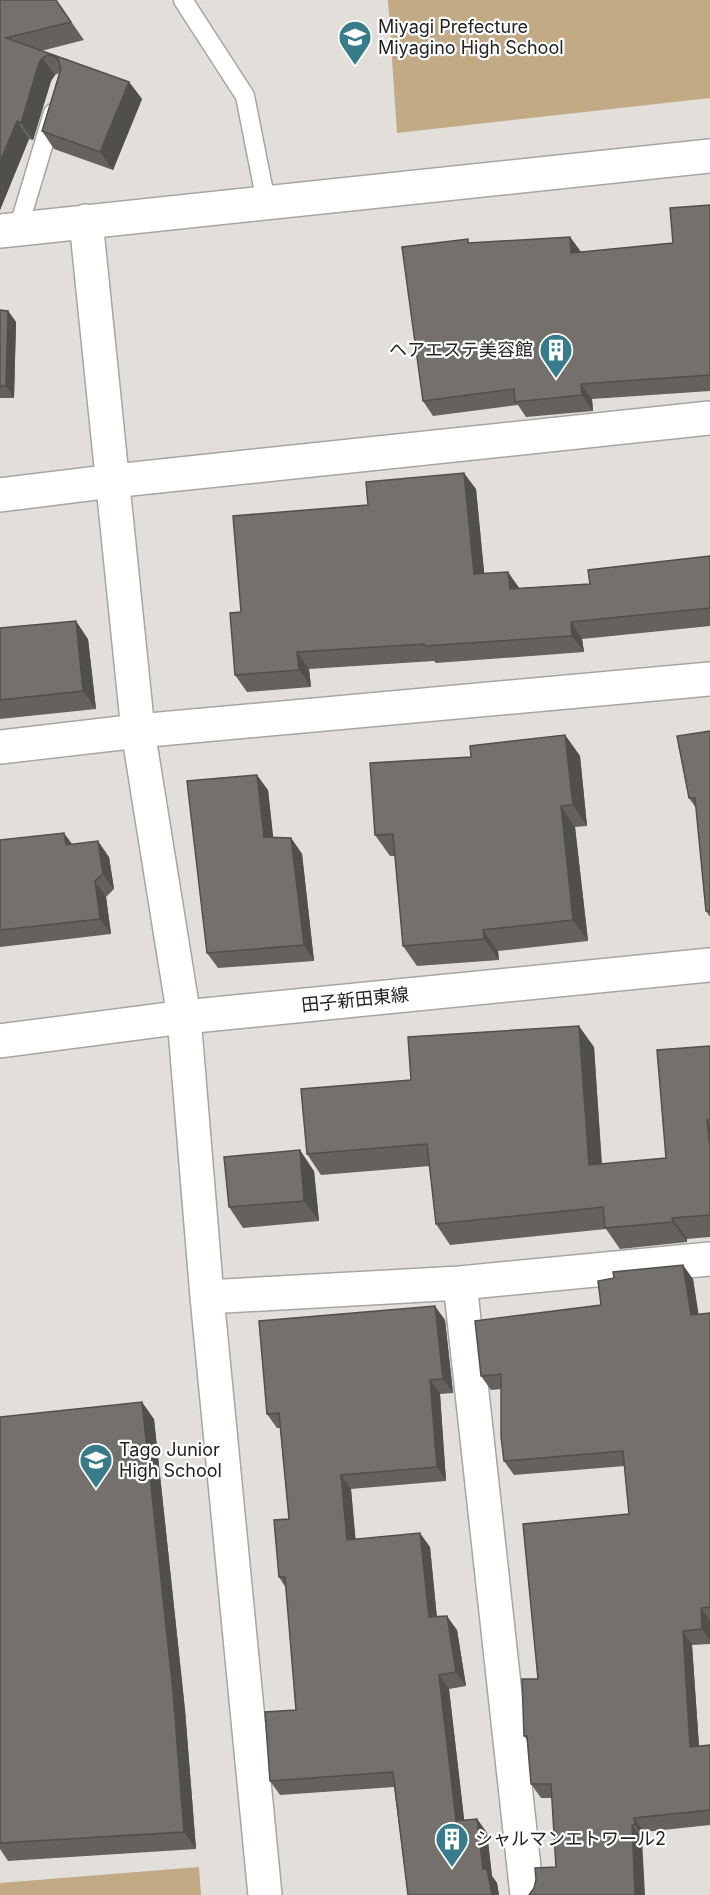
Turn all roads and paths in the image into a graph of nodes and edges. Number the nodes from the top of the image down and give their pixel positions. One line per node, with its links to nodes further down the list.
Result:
1 (183, 0): 4 (lane)
2 (59, 95): 6 (lane)
3 (710, 156): 4 (street)
4 (266, 202): 5 (street)
5 (86, 221): 6 (street); 8 (street)
6 (9, 230)
7 (710, 418): 8 (street)
8 (113, 481): 9 (street); 11 (street)
9 (0, 495)
10 (710, 679): 11 (street)
11 (138, 731): 12 (street); 14 (street)
12 (0, 747)
13 (710, 966): 14 (street, 田子新田東線)
14 (184, 1017): 15 (street, 田子新田東線); 18 (street)
15 (0, 1041)
16 (710, 1259): 17 (street)
17 (460, 1283): 18 (street); 20 (street)
18 (207, 1297): 19 (street)
19 (265, 1895)
20 (526, 1895)

